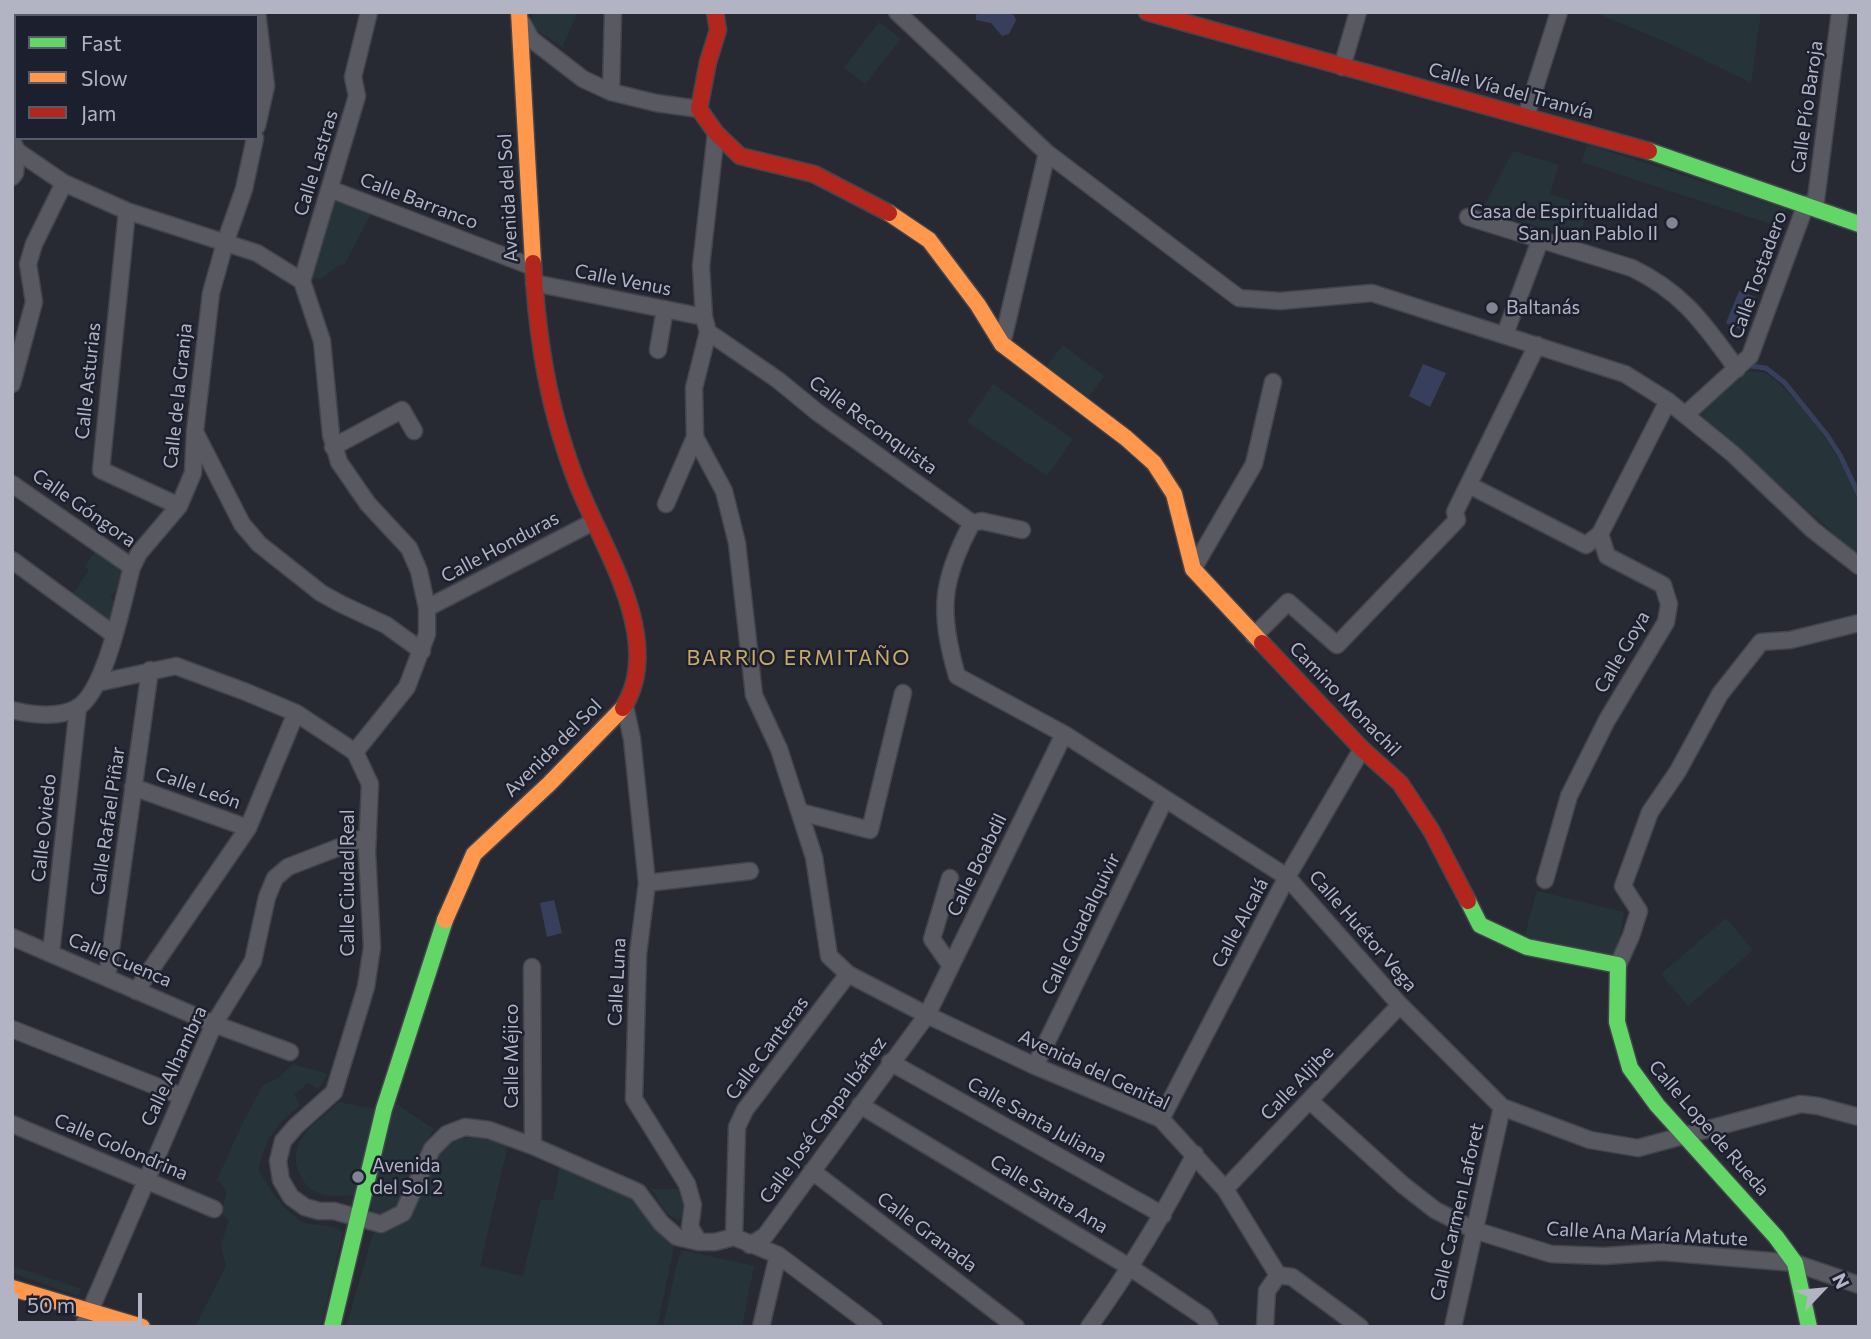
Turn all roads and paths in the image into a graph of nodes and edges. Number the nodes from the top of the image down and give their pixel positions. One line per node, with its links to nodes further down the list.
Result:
1 (613, 12): 12 (street)
2 (897, 12): 19 (street)
3 (1147, 12): 11 (street, Calle Vía del Tranvía)
4 (1358, 12): 11 (street)
5 (1559, 12): 14 (street)
6 (1840, 12): 23 (street, Calle Pío Baroja)
7 (712, 13): 13 (street)
8 (368, 14): 22 (street, Calle Lastras)
9 (517, 14): 12 (street); 29 (street, Avenida del Sol)
10 (259, 28): 15 (street)
11 (1342, 67): 14 (street, Calle Vía del Tranvía)
12 (611, 92): 13 (street)
13 (699, 109): 16 (street, Camino Monachil)
14 (1526, 116): 23 (street, Calle Vía del Tranvía)
15 (259, 117)
16 (716, 133): 32 (street); 34 (street, Camino Monachil)
17 (255, 140): 28 (street, Calle de la Granja)
18 (15, 146): 20 (street); 21 (street)
19 (1047, 153): 33 (street); 34 (street)
20 (12, 177)
21 (64, 183): 24 (street); 39 (street)
22 (330, 188): 29 (street, Calle Barranco); 30 (street, Calle Lastras)
23 (1810, 206): 26 (street, Calle Vía del Tranvía); 37 (street, Calle Tostadero)
24 (127, 211): 28 (street); 49 (street, Calle Asturias)
25 (1468, 217): 27 (street)
26 (1859, 224)
27 (1541, 239): 33 (street); 37 (street)
28 (225, 243): 30 (street); 42 (street, Calle de la Granja)
29 (534, 275): 31 (street, Calle Venus); 50 (street, Avenida del Sol)
30 (302, 281): 45 (street)
31 (664, 309): 32 (street, Calle Venus); 36 (street)
32 (706, 324): 44 (street); 51 (street, Calle Reconquista)
33 (1505, 334): 35 (street)
34 (1002, 344): 57 (street, Camino Monachil)
35 (1537, 345): 40 (street); 47 (street)
36 (658, 350)
37 (1737, 369): 41 (street, Calle Tostadero)
38 (1273, 382): 57 (street)
39 (12, 384)
40 (1668, 401): 41 (street); 53 (street)
41 (1685, 415): 55 (street)
42 (195, 431): 49 (street, Calle de la Granja); 62 (street)
43 (414, 431): 45 (street)
44 (695, 437): 48 (street); 75 (street)
45 (333, 447): 58 (street)
46 (12, 484): 56 (street, Calle Góngora)
47 (1469, 485): 53 (street); 61 (street)
48 (666, 504)
49 (178, 506): 56 (street, Calle de la Granja)
50 (593, 522): 58 (street, Calle Honduras); 66 (street, Avenida del Sol)
51 (972, 523): 52 (street, Calle Reconquista); 70 (street, Calle Huétor Vega)
52 (1022, 530)
53 (1600, 534): 81 (street, Calle Goya)
54 (12, 559): 60 (street)
55 (1859, 566)
56 (132, 567): 60 (street, Calle de la Granja)
57 (1193, 569): 61 (street, Camino Monachil)
58 (427, 608): 62 (street)
59 (1859, 623): 85 (street)
60 (113, 634): 64 (street, Calle de la Granja)
61 (1254, 636): 71 (street, Camino Monachil)
62 (422, 651): 72 (street)
63 (150, 670): 64 (street); 69 (street); 73 (street, Calle Rafael Piñar)
64 (97, 683): 67 (street, Calle de la Granja)
65 (903, 693): 75 (street)
66 (625, 706): 82 (street, Calle Luna); 113 (street, Avenida del Sol)
67 (79, 708): 68 (street); 84 (street, Calle Oviedo)
68 (12, 710)
69 (296, 713): 72 (street); 76 (street)
70 (1064, 734): 74 (street, Calle Huétor Vega); 86 (street, Calle Boabdil)
71 (1362, 749): 79 (street, Calle Alcalá); 85 (street, Camino Monachil)
72 (355, 752): 77 (street, Calle Ciudad Real)
73 (134, 787): 76 (street, Calle León); 89 (street, Calle Rafael Piñar)
74 (1165, 799): 79 (street, Calle Huétor Vega); 97 (street, Calle Guadalquivir)
75 (800, 812): 88 (street, Avenida del Genital)
76 (248, 828): 90 (street)
77 (368, 836): 93 (street, Calle Alhambra); 113 (street, Calle Ciudad Real)
78 (750, 871): 82 (street)
79 (1287, 877): 91 (street, Calle Huétor Vega); 103 (street, Calle Alcalá)
80 (950, 878): 86 (street)
81 (1545, 880)
82 (647, 883): 116 (street, Calle Luna)
83 (12, 937): 84 (street, Calle Cuenca)
84 (51, 953): 89 (street, Calle Cuenca)
85 (1618, 965): 105 (street, Calle Lope de Rueda)
86 (951, 966): 92 (street, Calle Boabdil)
87 (532, 967): 106 (street, Calle Méjico)
88 (848, 974): 92 (street, Avenida del Genital); 115 (street, Calle Canteras)
89 (107, 977): 90 (street, Calle Cuenca)
90 (136, 990): 93 (street, Calle Cuenca)
91 (1400, 1005): 99 (street, Calle Aljibe); 101 (street, Calle Huétor Vega)
92 (927, 1015): 96 (street, Calle José Cappa Ibáñez); 97 (street, Avenida del Genital)
93 (214, 1024): 95 (street, Calle Cuenca); 98 (street, Calle Alhambra)
94 (12, 1029): 98 (street)
95 (289, 1052)
96 (890, 1062): 100 (street, Calle José Cappa Ibáñez); 112 (street, Calle Santa Juliana)
97 (1035, 1066): 103 (street, Avenida del Genital)
98 (181, 1096): 109 (street, Calle Alhambra)
99 (1310, 1101): 110 (street, Calle Aljibe); 114 (street, Calle Ana María Matute)
100 (860, 1105): 108 (street, Calle José Cappa Ibáñez); 120 (street, Calle Santa Ana)
101 (1502, 1107): 105 (street, Calle Huétor Vega); 114 (street, Calle Carmen Laforet)
102 (1859, 1117): 105 (street, Calle Huétor Vega)
103 (1160, 1119): 107 (street, Avenida del Genital)
104 (12, 1124): 109 (street, Calle Golondrina)
105 (1683, 1135): 119 (street, Calle Lope de Rueda)
106 (533, 1146): 113 (street, Calle Ciudad Real); 116 (street, Calle Ciudad Real)
107 (1195, 1154): 110 (street, Avenida del Genital); 112 (street)
108 (812, 1171): 117 (street, Calle José Cappa Ibáñez); 130 (street, Calle Granada)
109 (146, 1181): 111 (street, Calle Golondrina); 124 (street, Calle Alhambra)
110 (1225, 1189): 121 (street, Avenida del Genital)
111 (214, 1209)
112 (1163, 1215): 120 (street)
113 (358, 1218): 127 (street, Avenida del Sol)
114 (1474, 1230): 119 (street, Calle Ana María Matute); 135 (street, Calle Carmen Laforet)
115 (734, 1237): 116 (street); 117 (street)
116 (699, 1242)
117 (750, 1245): 118 (street)
118 (778, 1255): 128 (street); 129 (street)
119 (1795, 1263): 122 (street, Calle Ana María Matute); 136 (street)
120 (1131, 1268): 131 (street); 132 (street, Calle Santa Ana)
121 (1278, 1275): 133 (street); 134 (street)
122 (1859, 1285)
123 (12, 1288): 124 (street)
124 (89, 1311): 125 (street, Calle Alhambra); 126 (street)
125 (83, 1327)
126 (142, 1327)
127 (332, 1327)
128 (761, 1327)
129 (874, 1327)
130 (1016, 1327)
131 (1089, 1327)
132 (1210, 1327)
133 (1265, 1327)
134 (1360, 1327)
135 (1453, 1327)
136 (1809, 1327)

